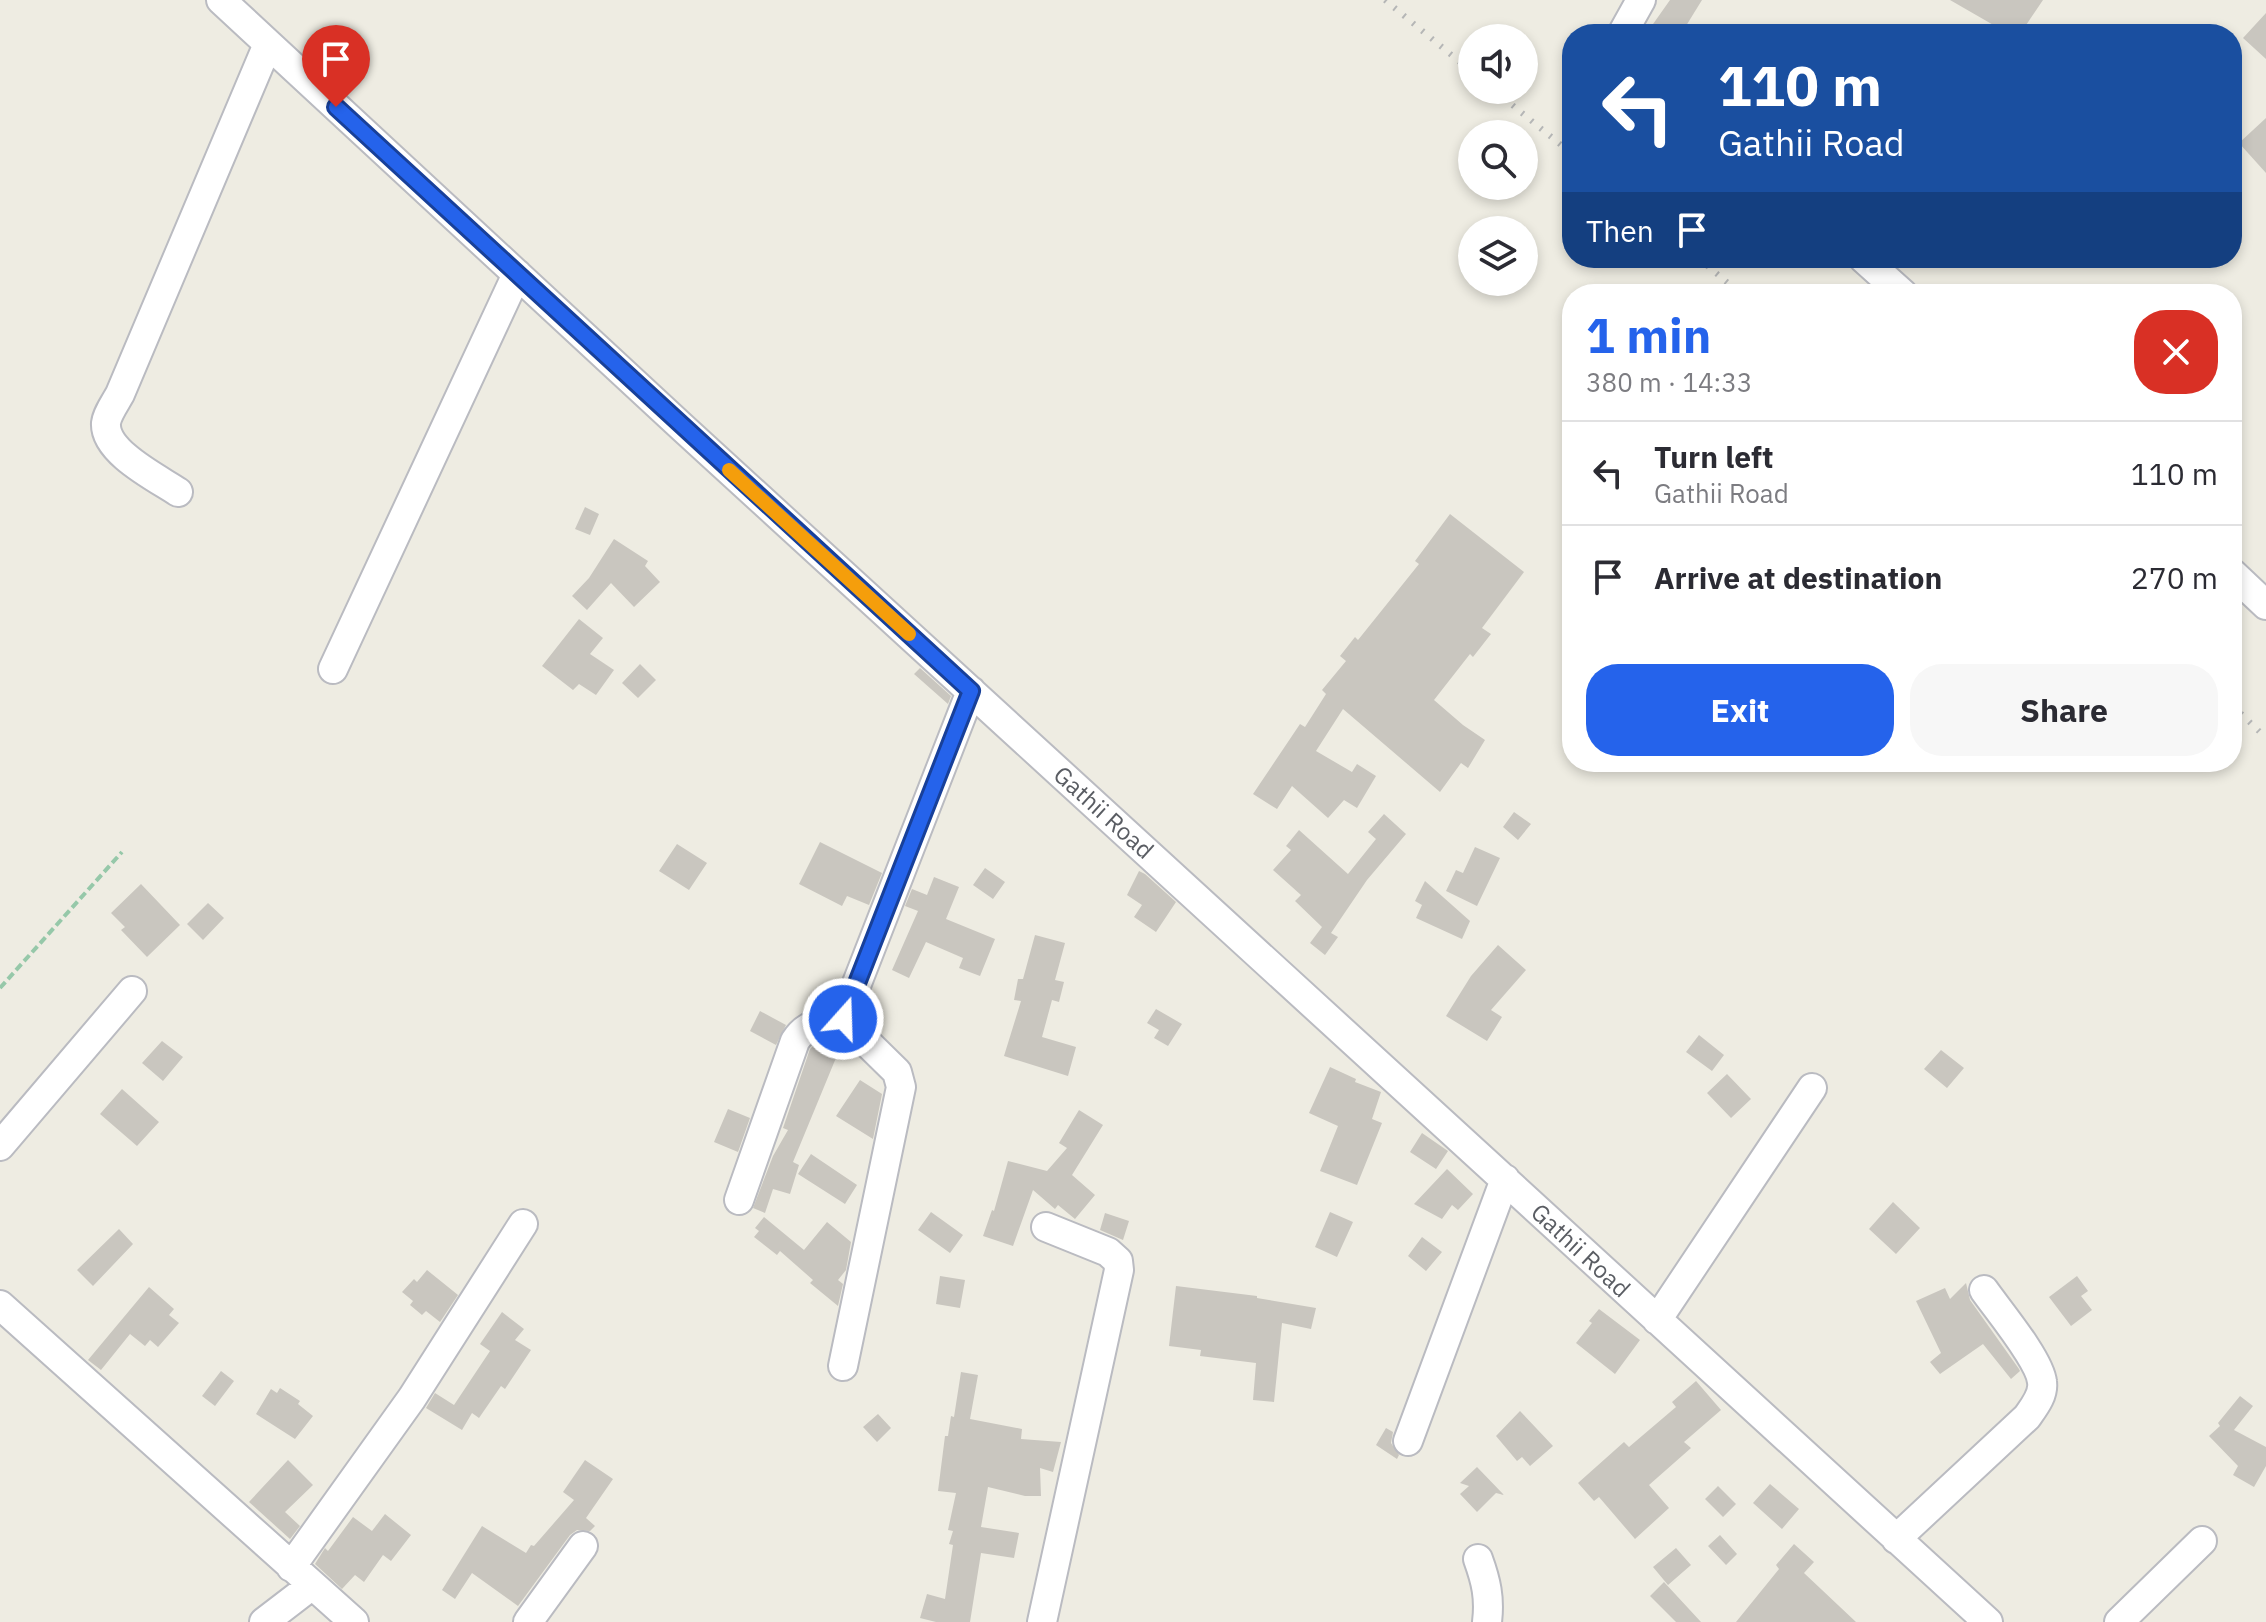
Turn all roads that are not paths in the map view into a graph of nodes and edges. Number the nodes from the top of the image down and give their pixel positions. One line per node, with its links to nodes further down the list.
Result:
1 (221, 0): 4 (street, Gathii Road)
2 (1641, 0): 3 (street)
3 (1628, 24)
4 (268, 44): 6 (street, Gathii Road); 8 (street)
5 (1874, 268): 7 (street)
6 (517, 274): 11 (street); 12 (street, Gathii Road)
7 (1892, 284)
8 (178, 492)
9 (2242, 582): 10 (street)
10 (2266, 605)
11 (333, 669)
12 (971, 691): 14 (street); 17 (street, Gathii Road)
13 (132, 991): 16 (street)
14 (843, 1019): 18 (street); 24 (street)
15 (1812, 1088): 23 (street)
16 (0, 1146)
17 (1505, 1179): 23 (street, Gathii Road); 25 (street)
18 (739, 1200)
19 (523, 1224): 30 (street)
20 (1046, 1227): 34 (street)
21 (1984, 1290): 26 (street)
22 (0, 1305): 30 (street)
23 (1657, 1320): 26 (street, Gathii Road)
24 (843, 1366)
25 (1408, 1441)
26 (1896, 1539): 36 (street, Gathii Road)
27 (2202, 1541): 37 (street)
28 (583, 1546): 33 (street)
29 (1478, 1559): 35 (street)
30 (301, 1577): 31 (street); 32 (street)
31 (264, 1622)
32 (354, 1622)
33 (528, 1622)
34 (1042, 1622)
35 (1487, 1622)
36 (1988, 1622)
37 (2119, 1622)

